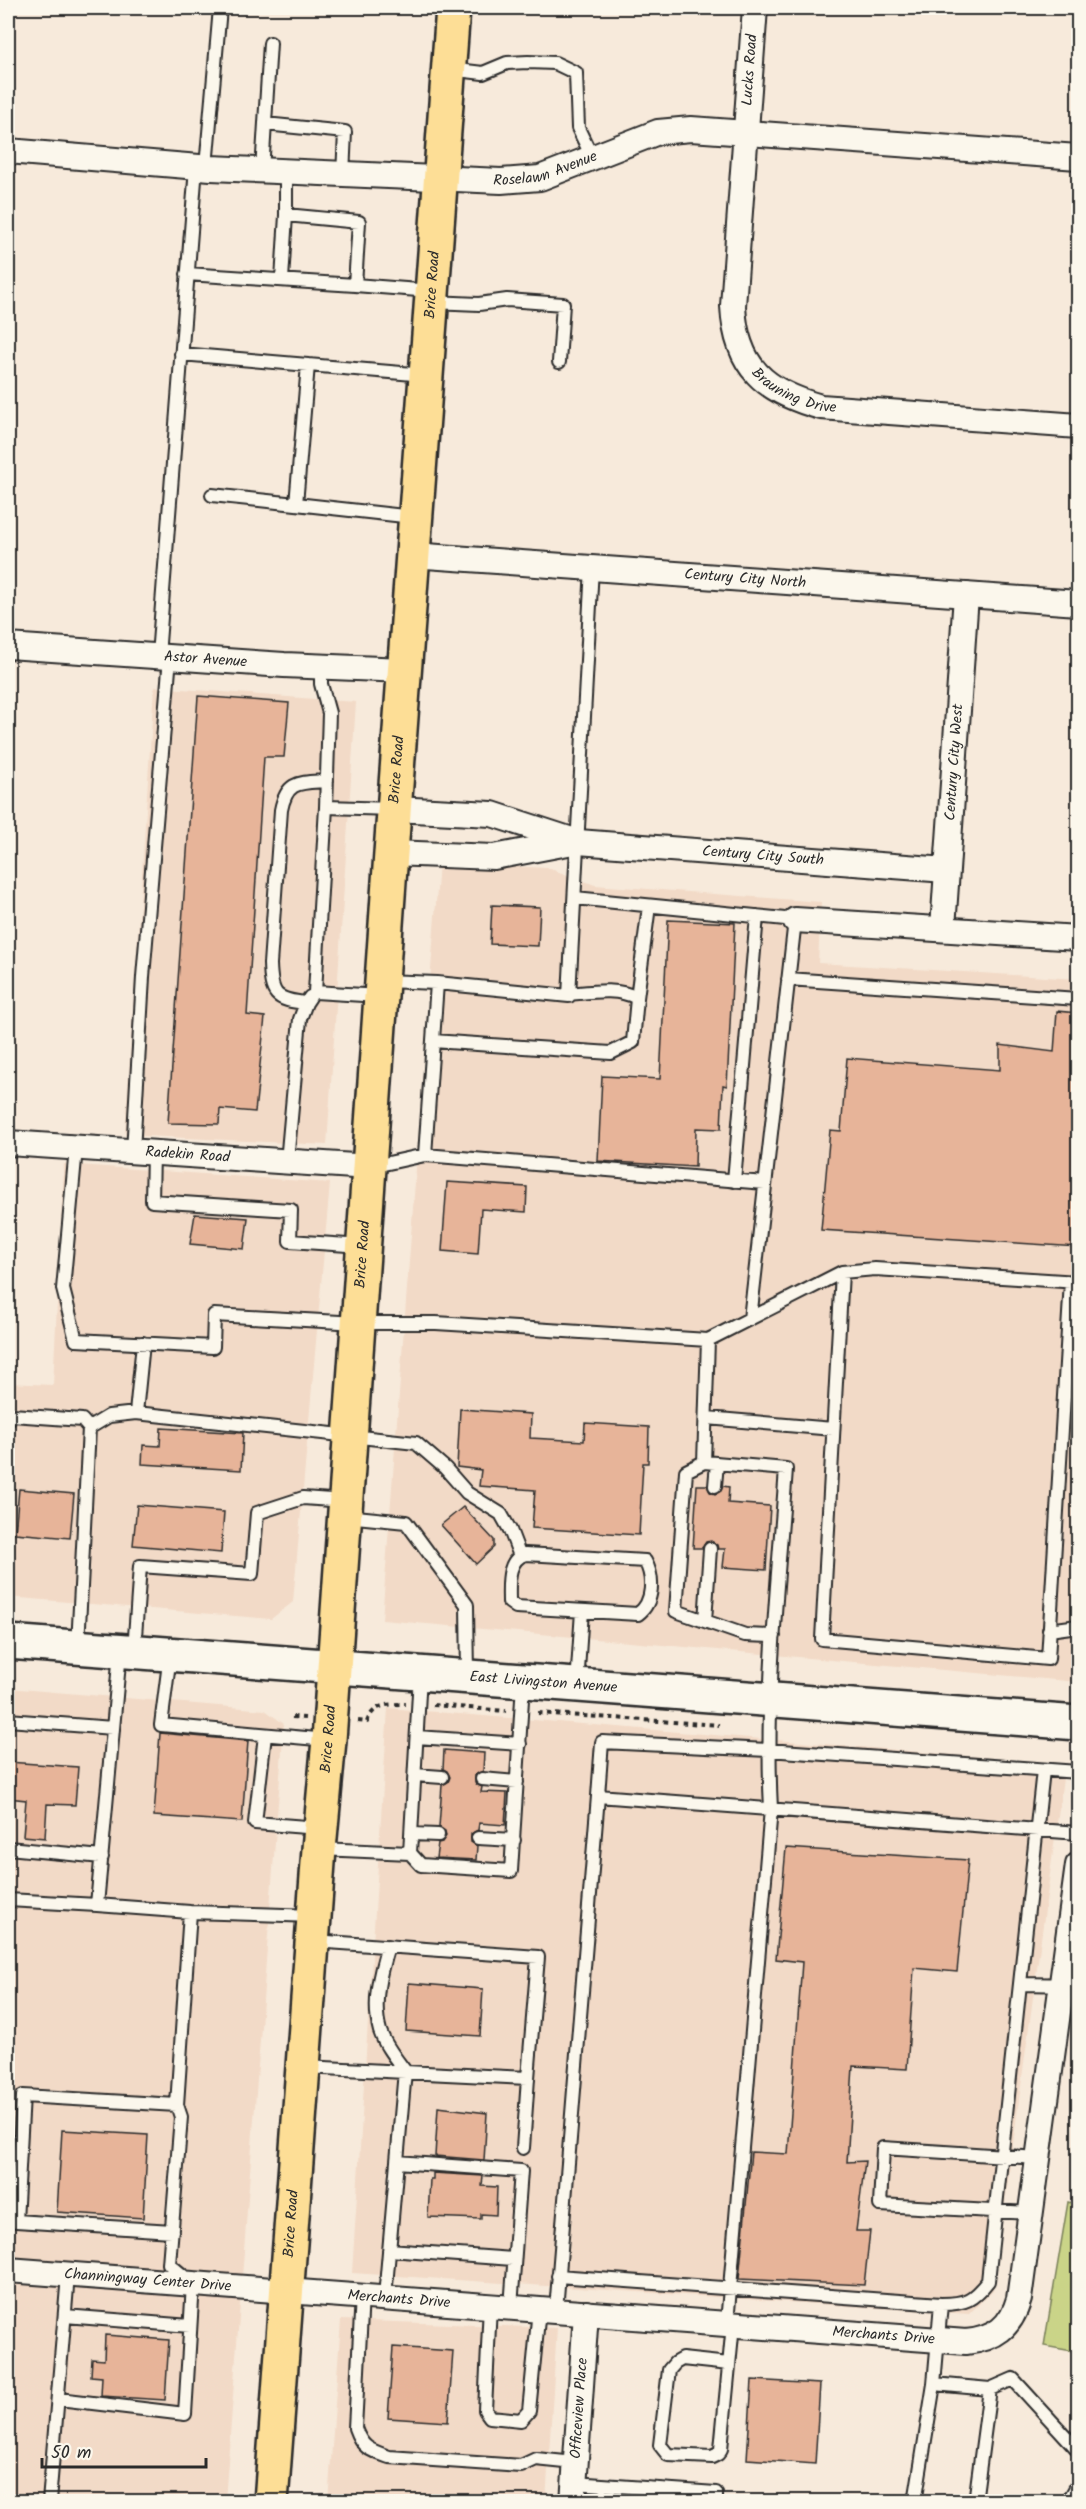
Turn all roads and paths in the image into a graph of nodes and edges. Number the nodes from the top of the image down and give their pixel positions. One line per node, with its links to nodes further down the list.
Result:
1 (220, 8): 11 (lane)
2 (453, 8): 5 (main road, Brice Road)
3 (755, 8): 7 (street, Lucks Road)
4 (270, 43): 6 (lane)
5 (448, 69): 10 (lane); 14 (main road, Brice Road)
6 (265, 124): 12 (lane); 13 (lane)
7 (746, 133): 9 (street, Roselawn Avenue); 10 (street, Roselawn Avenue); 24 (street, Brauning Drive)
8 (8, 151): 11 (street, Roselawn Avenue)
9 (1078, 157)
10 (592, 158): 14 (street, Roselawn Avenue)
11 (201, 167): 12 (street, Roselawn Avenue); 16 (lane)
12 (274, 171): 13 (street, Roselawn Avenue); 15 (lane)
13 (343, 175): 14 (street, Roselawn Avenue)
14 (440, 178): 19 (main road, Brice Road)
15 (286, 215): 17 (lane); 18 (lane)
16 (187, 274): 17 (lane); 20 (lane)
17 (282, 280): 18 (lane)
18 (355, 285): 19 (lane)
19 (432, 297): 21 (lane); 23 (main road, Brice Road)
20 (181, 354): 22 (lane); 33 (lane)
21 (559, 362)
22 (308, 365): 23 (lane); 26 (lane)
23 (426, 375): 27 (main road, Brice Road)
24 (1078, 426)
25 (212, 495): 26 (lane)
26 (296, 504): 27 (lane)
27 (415, 517): 28 (main road, Brice Road)
28 (412, 555): 29 (street, Century City North); 35 (main road, Brice Road)
29 (592, 567): 30 (street, Century City North); 39 (lane)
30 (966, 595): 31 (street, Century City North); 41 (street, Century City West)
31 (1078, 603)
32 (8, 646): 33 (street, Astor Avenue)
33 (164, 657): 34 (street, Astor Avenue); 59 (lane)
34 (321, 666): 35 (street, Astor Avenue); 36 (lane)
35 (404, 670): 38 (main road, Brice Road)
36 (327, 781): 37 (lane); 55 (lane)
37 (326, 807): 38 (lane); 51 (lane)
38 (394, 809): 39 (street, Century City South); 40 (main road, Brice Road)
39 (579, 842): 40 (street, Century City South); 41 (street, Century City South); 42 (lane)
40 (391, 853): 50 (main road, Brice Road)
41 (946, 870): 46 (street, Century City West)
42 (575, 898): 43 (lane); 52 (lane)
43 (649, 906): 44 (lane); 53 (lane)
44 (757, 916): 45 (lane); 63 (lane)
45 (795, 920): 46 (street); 48 (lane)
46 (943, 928): 47 (street)
47 (1078, 938)
48 (788, 979): 54 (lane); 64 (lane)
49 (437, 982): 50 (lane); 52 (lane); 56 (lane)
50 (381, 988): 51 (lane); 62 (main road, Brice Road)
51 (315, 992): 55 (lane)
52 (569, 994): 53 (lane)
53 (637, 998): 56 (lane)
54 (1078, 999)
55 (306, 1003): 61 (lane)
56 (433, 1041): 60 (lane)
57 (8, 1143): 58 (street, Radekin Road)
58 (76, 1148): 59 (street, Radekin Road); 71 (lane)
59 (143, 1153): 61 (street, Radekin Road); 65 (lane)
60 (425, 1155): 62 (lane); 63 (lane)
61 (287, 1162): 62 (street, Radekin Road)
62 (369, 1167): 65 (main road, Brice Road)
63 (734, 1181): 64 (lane)
64 (765, 1183): 68 (lane)
65 (363, 1246): 69 (main road, Brice Road)
66 (842, 1272): 67 (lane); 68 (lane); 76 (lane)
67 (1075, 1281): 86 (lane)
68 (750, 1319): 70 (lane)
69 (358, 1323): 70 (lane); 71 (lane); 77 (main road, Brice Road)
70 (708, 1340): 73 (lane)
71 (143, 1343): 72 (lane)
72 (136, 1413): 75 (lane); 77 (lane)
73 (707, 1418): 76 (lane); 78 (lane)
74 (8, 1421): 75 (lane)
75 (89, 1428): 89 (lane)
76 (833, 1429): 86 (lane)
77 (350, 1436): 80 (main road, Brice Road); 82 (lane)
78 (710, 1463): 79 (lane); 84 (lane); 87 (lane)
79 (715, 1486)
80 (345, 1508): 90 (lane); 92 (main road, Brice Road); 93 (lane)
81 (710, 1549): 84 (lane)
82 (519, 1556): 83 (lane); 83 (lane)
83 (582, 1611): 94 (lane)
84 (705, 1621): 87 (lane)
85 (1078, 1626): 86 (lane)
86 (1049, 1630)
87 (774, 1636): 97 (lane)
88 (8, 1642): 89 (main road, East Livingston Avenue)
89 (78, 1647): 90 (main road, East Livingston Avenue)
90 (127, 1651): 91 (main road, East Livingston Avenue); 102 (lane)
91 (170, 1654): 92 (main road, East Livingston Avenue); 104 (lane)
92 (334, 1666): 95 (main road, East Livingston Avenue); 103 (main road, Brice Road)
93 (468, 1677): 95 (main road, East Livingston Avenue); 96 (main road, East Livingston Avenue)
94 (577, 1685): 96 (main road, East Livingston Avenue); 97 (main road, East Livingston Avenue)
95 (419, 1689): 96 (path); 103 (path); 105 (lane)
96 (522, 1697): 101 (path); 106 (lane)
97 (769, 1700): 100 (main road, East Livingston Avenue); 107 (lane)
98 (292, 1717): 103 (path)
99 (8, 1720): 102 (lane)
100 (1078, 1723)
101 (721, 1726)
102 (114, 1728): 125 (lane)
103 (330, 1730): 104 (lane); 121 (main road, Brice Road)
104 (265, 1735): 121 (lane)
105 (417, 1737): 106 (lane); 110 (lane)
106 (519, 1744): 113 (lane)
107 (768, 1750): 108 (lane); 114 (lane); 115 (lane)
108 (1043, 1770): 109 (lane); 116 (lane)
109 (1078, 1772)
110 (415, 1775): 111 (lane); 118 (lane)
111 (442, 1777)
112 (482, 1779): 113 (lane)
113 (517, 1782): 122 (lane)
114 (598, 1796): 115 (lane); 149 (lane)
115 (771, 1809): 116 (lane); 152 (lane)
116 (1036, 1828): 117 (lane); 132 (lane)
117 (1078, 1833)
118 (412, 1834): 119 (lane); 124 (lane)
119 (438, 1835)
120 (478, 1838): 122 (lane)
121 (320, 1839): 124 (lane); 130 (main road, Brice Road)
122 (514, 1840): 124 (lane)
123 (8, 1848): 125 (lane)
124 (410, 1853)
125 (102, 1857): 128 (lane)
126 (1078, 1865): 133 (street, Merchants Drive)
127 (8, 1900): 128 (lane)
128 (97, 1905): 129 (lane)
129 (190, 1912): 130 (lane); 137 (lane)
130 (314, 1929): 131 (lane); 134 (main road, Brice Road)
131 (388, 1946): 135 (lane); 136 (lane)
132 (1020, 1984): 133 (lane); 139 (lane)
133 (1070, 1985): 140 (street, Merchants Drive)
134 (303, 2067): 135 (lane); 151 (main road, Brice Road)
135 (405, 2071): 136 (lane); 141 (lane)
136 (528, 2078): 138 (lane)
137 (177, 2105): 144 (lane); 144 (lane)
138 (523, 2148)
139 (1002, 2155): 140 (lane); 142 (lane); 142 (lane)
140 (1038, 2158): 143 (street, Merchants Drive)
141 (397, 2162): 145 (lane); 146 (lane)
142 (996, 2211): 143 (lane); 154 (lane)
143 (1031, 2213): 161 (street, Merchants Drive)
144 (172, 2231): 150 (lane)
145 (389, 2250): 146 (lane); 153 (lane)
146 (513, 2259): 155 (lane)
147 (8, 2270): 148 (street, Channingway Center Drive)
148 (68, 2275): 150 (street, Channingway Center Drive); 158 (lane)
149 (558, 2276): 152 (lane); 156 (lane)
150 (192, 2284): 151 (street, Channingway Center Drive); 160 (lane)
151 (287, 2289): 153 (street, Merchants Drive); 171 (main road, Brice Road)
152 (730, 2289): 154 (lane); 159 (lane)
153 (373, 2296): 155 (street, Merchants Drive); 167 (lane)
154 (940, 2304): 161 (lane)
155 (501, 2306): 156 (street, Merchants Drive); 156 (lane)
156 (547, 2310): 157 (street, Merchants Drive)
157 (586, 2313): 159 (street, Merchants Drive); 167 (street, Officeview Place)
158 (65, 2316): 160 (lane); 165 (lane)
159 (730, 2324): 161 (street, Merchants Drive); 162 (lane)
160 (190, 2326): 165 (lane)
161 (937, 2339): 163 (lane)
162 (729, 2364): 162 (lane)
163 (934, 2384): 164 (lane); 173 (lane)
164 (990, 2389): 166 (lane); 174 (lane)
165 (59, 2399): 170 (lane)
166 (1078, 2450)
167 (574, 2483): 169 (lane)
168 (1078, 2484): 175 (lane)
169 (653, 2495): 172 (lane)
170 (49, 2502)
171 (272, 2502)
172 (716, 2502)
173 (915, 2502)
174 (975, 2502)
175 (1068, 2502)

